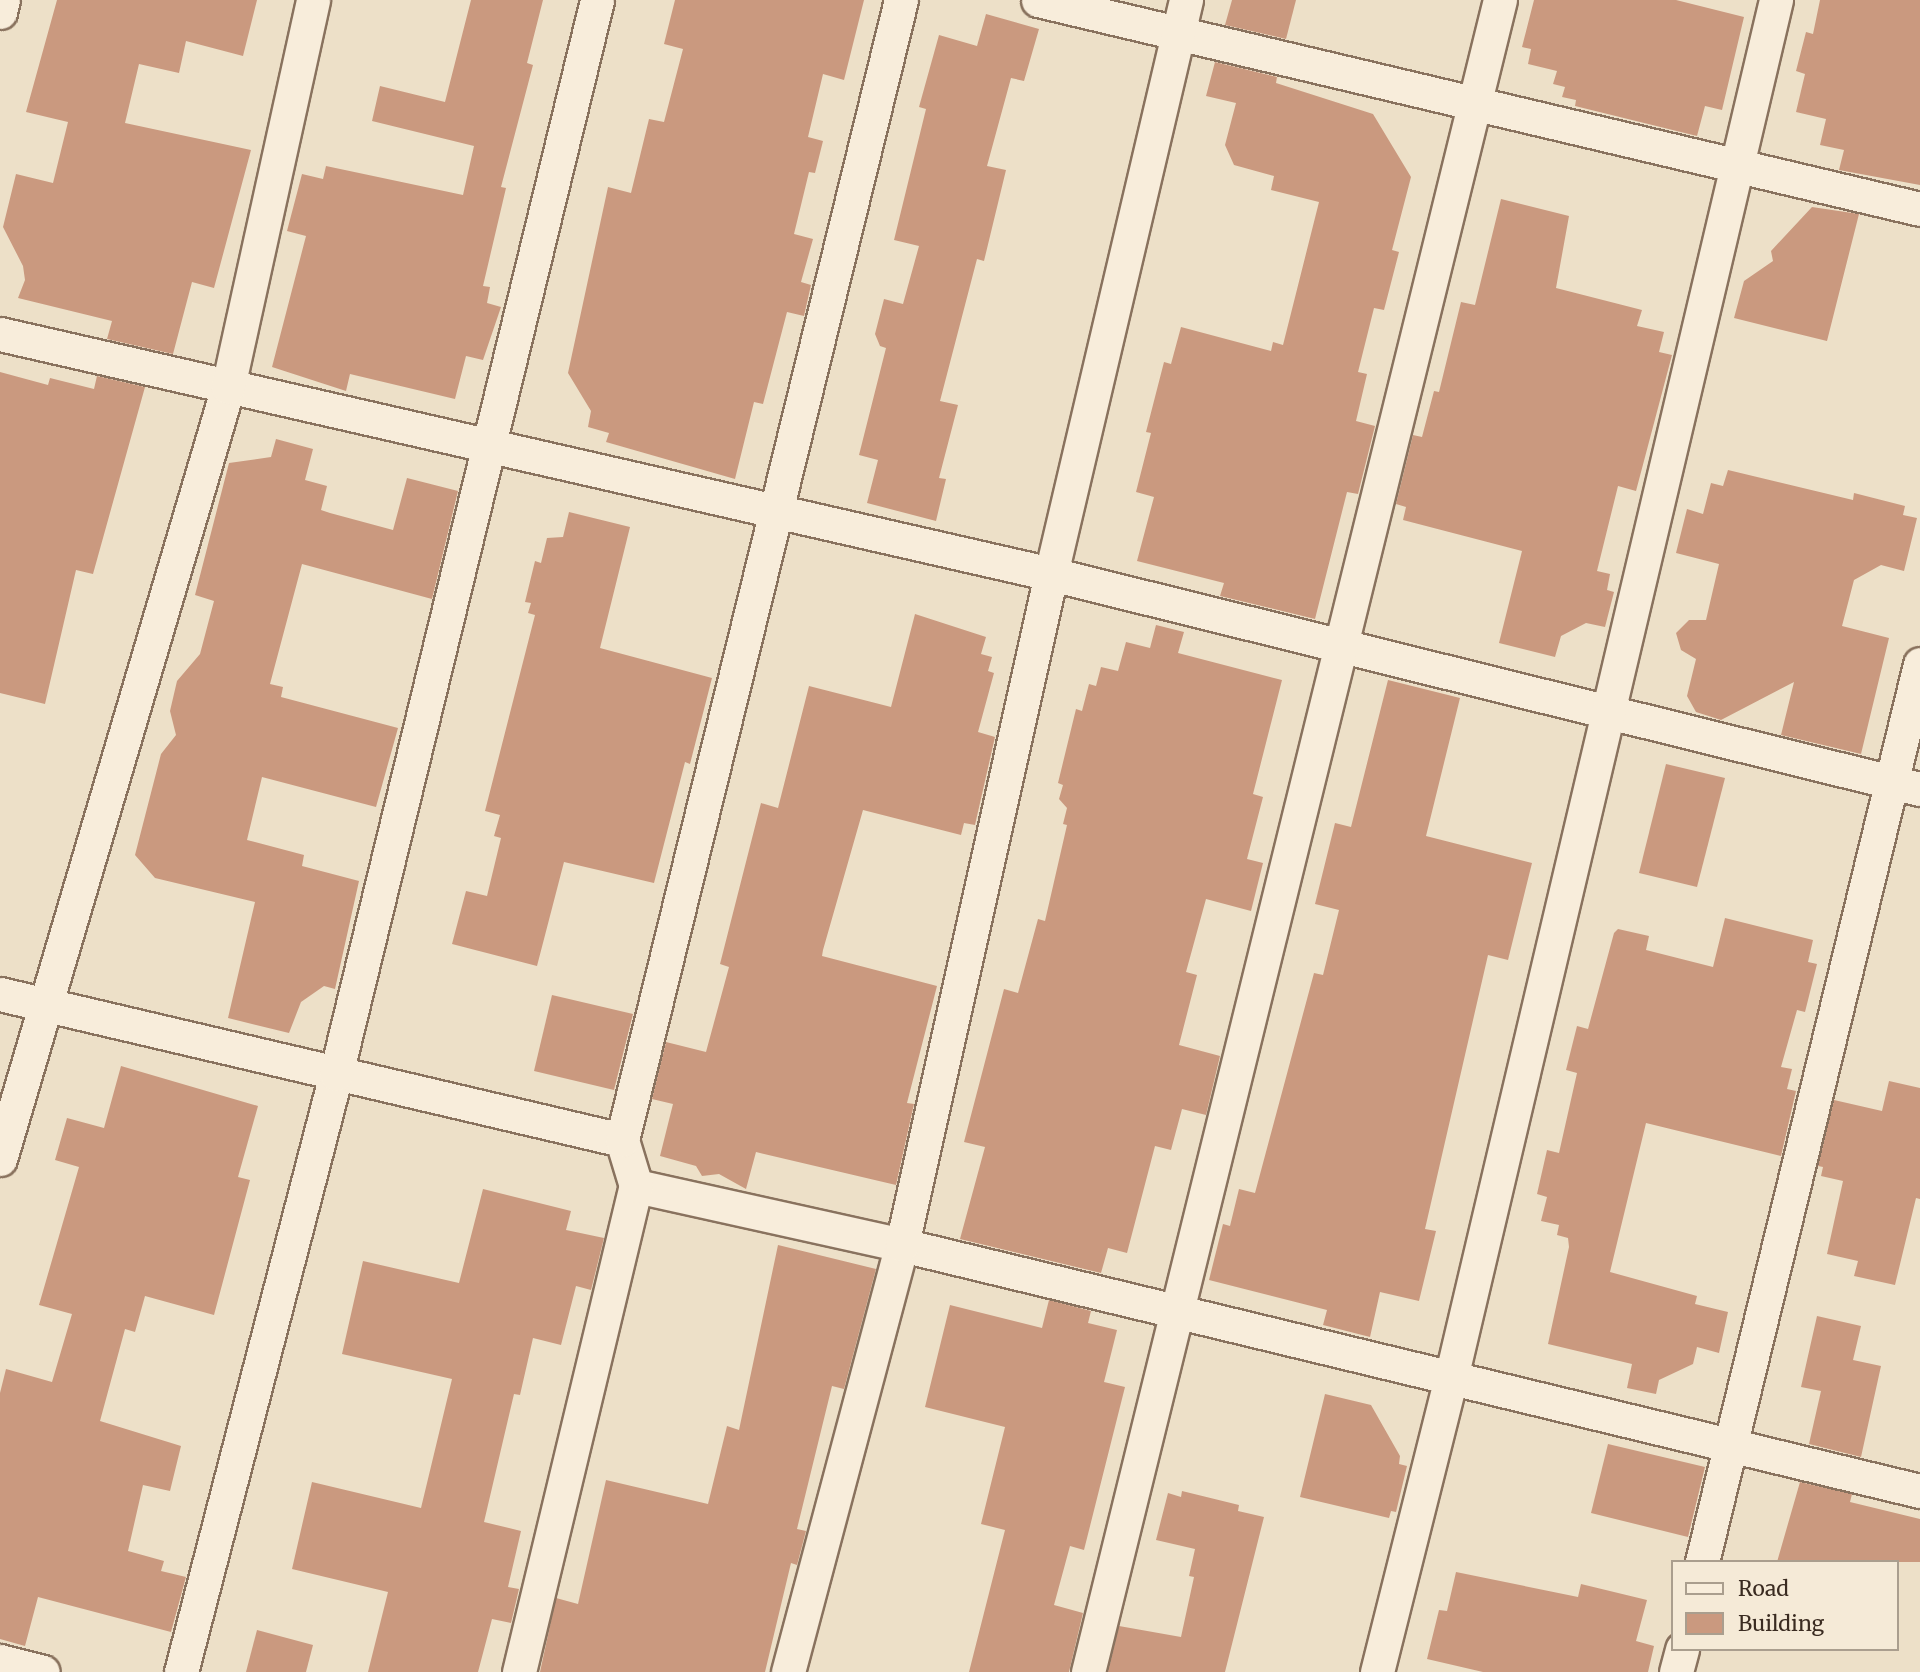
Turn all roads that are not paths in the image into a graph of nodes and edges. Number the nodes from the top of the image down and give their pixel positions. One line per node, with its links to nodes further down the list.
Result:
1 (3, 0): 9 (street)
2 (313, 0): 15 (street)
3 (597, 0): 16 (street)
4 (901, 0): 17 (street)
5 (1038, 0): 10 (street)
6 (1186, 0): 10 (street)
7 (1500, 0): 11 (street)
8 (1776, 0): 12 (street)
9 (0, 12)
10 (1178, 33): 11 (street); 18 (street)
11 (1476, 105): 12 (street); 19 (street)
12 (1736, 166): 13 (street); 21 (street)
13 (1920, 209)
14 (0, 334): 15 (street)
15 (228, 387): 16 (street); 24 (street)
16 (489, 446): 17 (street); 25 (street)
17 (775, 511): 18 (street); 26 (street)
18 (1051, 574): 19 (street); 29 (street)
19 (1339, 645): 21 (street); 30 (street)
20 (1920, 664): 22 (street)
21 (1607, 712): 22 (street); 31 (street)
22 (1904, 785): 32 (street)
23 (0, 994): 24 (street)
24 (43, 1004): 25 (street); 27 (street)
25 (336, 1074): 26 (street); 38 (street)
26 (622, 1139): 28 (street)
27 (0, 1159)
28 (636, 1186): 29 (street); 39 (street)
29 (902, 1245): 30 (street); 40 (street)
30 (1178, 1312): 31 (street); 41 (street)
31 (1451, 1378): 32 (street); 42 (street)
32 (1730, 1446): 33 (street); 34 (street)
33 (1920, 1491)
34 (1702, 1560)
35 (1681, 1651): 43 (street)
36 (0, 1661): 37 (street)
37 (43, 1672)
38 (181, 1672)
39 (519, 1672)
40 (788, 1672)
41 (1088, 1672)
42 (1377, 1672)
43 (1676, 1672)

